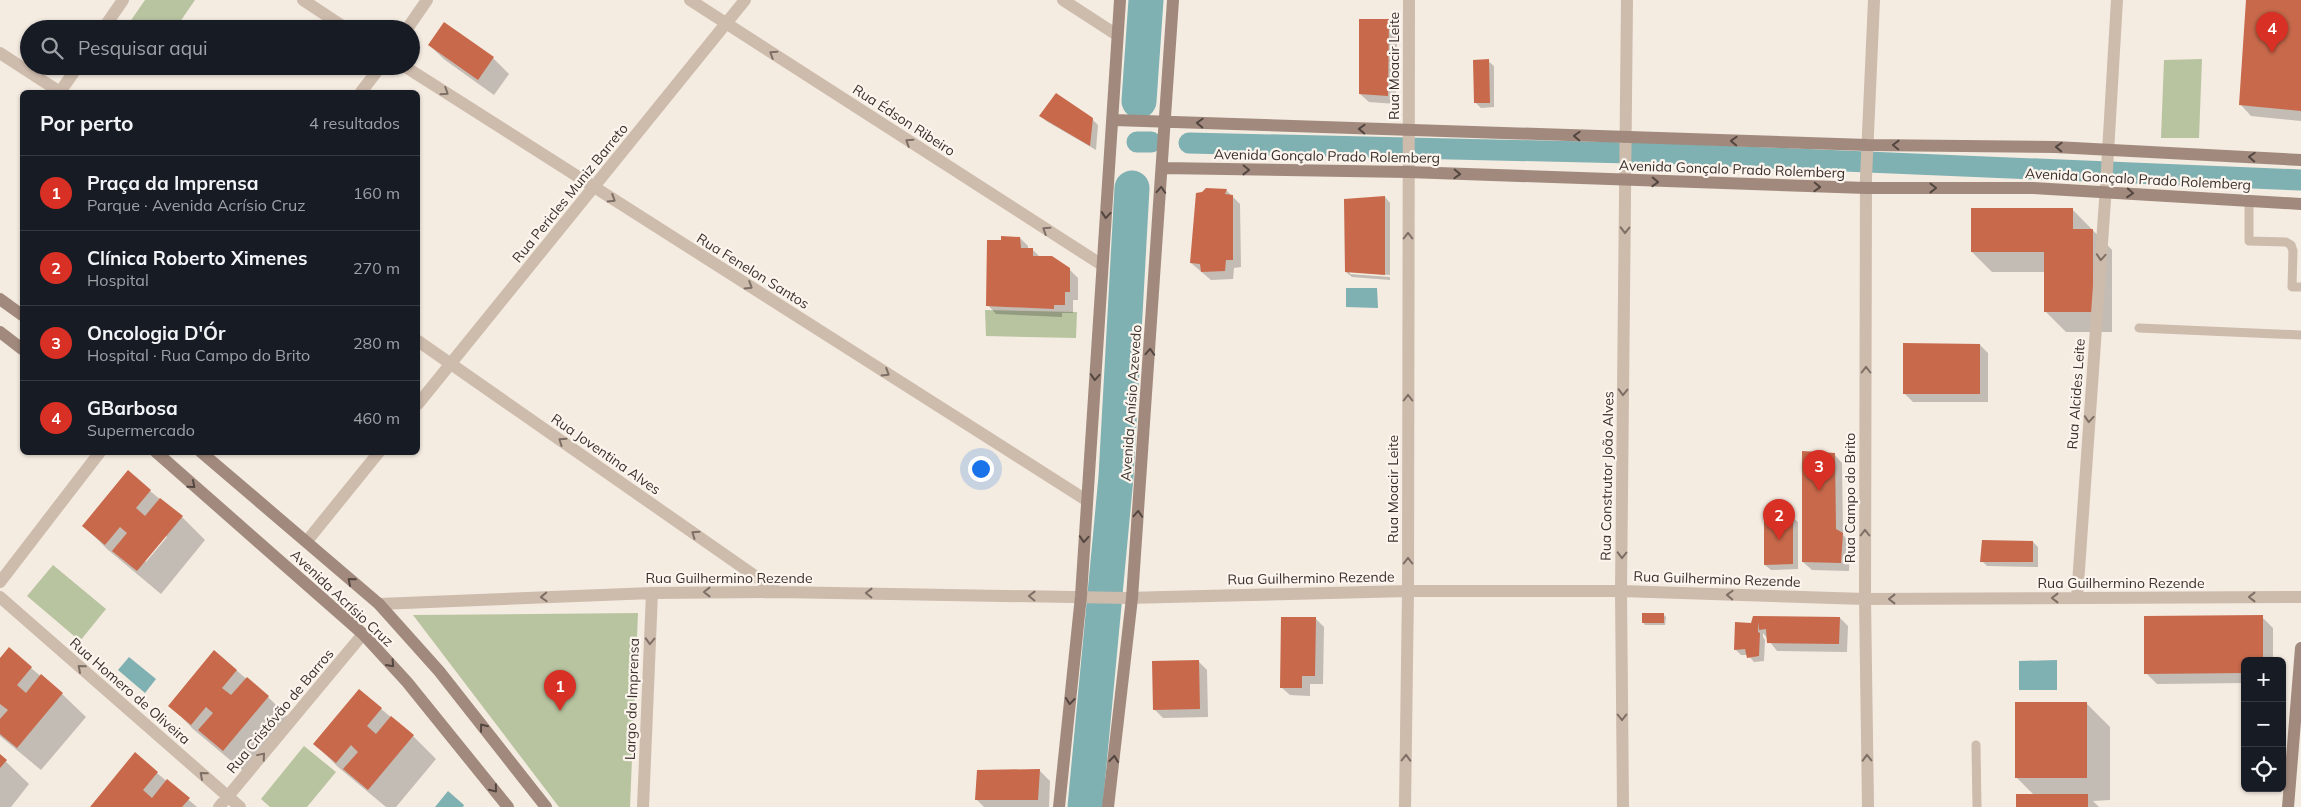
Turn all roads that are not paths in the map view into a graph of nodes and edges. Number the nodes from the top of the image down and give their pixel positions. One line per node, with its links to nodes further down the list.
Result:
1 (123, 0): 13 (street)
2 (303, 0): 14 (street)
3 (427, 0): 15 (street)
4 (690, 0): 16 (street, Rua Édson Ribeiro)
5 (745, 0): 16 (street, Rua Pericles Muniz Barreto)
6 (1063, 0): 17 (street)
7 (1120, 0): 17 (street)
8 (1173, 0): 28 (street, Avenida Anísio Azevedo)
9 (1409, 0): 29 (street, Rua Moacir Leite)
10 (1627, 0): 30 (street, Rua Construtor João Alves)
11 (1874, 0): 31 (street)
12 (2117, 0): 32 (street)
13 (109, 20)
14 (333, 20)
15 (414, 20)
16 (726, 23): 38 (street, Rua Pericles Muniz Barreto); 42 (street, Rua Édson Ribeiro, one-way to 16)
17 (1117, 35): 27 (street)
18 (0, 53): 19 (street)
19 (20, 66)
20 (34, 75): 24 (street)
21 (72, 75): 25 (street)
22 (375, 75): 26 (street)
23 (418, 75): 38 (street, Rua Fenelon Santos, one-way to 38)
24 (57, 90)
25 (61, 90)
26 (363, 90)
27 (1114, 120): 28 (street, Avenida Gonçalo Prado Rolemberg); 42 (street, one-way to 42)
28 (1165, 121): 29 (street, Avenida Gonçalo Prado Rolemberg, one-way to 28); 35 (street, Avenida Anísio Azevedo)
29 (1409, 137): 30 (street, Avenida Gonçalo Prado Rolemberg, one-way to 29); 34 (street, Rua Moacir Leite)
30 (1626, 142): 31 (street, Avenida Gonçalo Prado Rolemberg, one-way to 30); 36 (street, Rua Construtor João Alves)
31 (1867, 149): 32 (street, Avenida Gonçalo Prado Rolemberg, one-way to 31); 37 (street, Rua Campo do Brito)
32 (2107, 154): 33 (street, Avenida Gonçalo Prado Rolemberg, one-way to 32); 39 (street, Rua Alcides Leite)
33 (2301, 160)
34 (1408, 167): 35 (street, Avenida Gonçalo Prado Rolemberg, one-way to 34); 36 (street, Avenida Gonçalo Prado Rolemberg, one-way to 36); 60 (street, Rua Moacir Leite, one-way to 34)
35 (1163, 168): 67 (street, Avenida Anísio Azevedo, one-way to 35)
36 (1625, 181): 37 (street, Avenida Gonçalo Prado Rolemberg, one-way to 37); 61 (street, Rua Construtor João Alves, one-way to 61)
37 (1866, 183): 39 (street, Avenida Gonçalo Prado Rolemberg, one-way to 39); 69 (street, Rua Campo do Brito, one-way to 37)
38 (594, 187): 51 (street, Rua Pericles Muniz Barreto); 57 (street, Rua Fenelon Santos, one-way to 57)
39 (2106, 189): 40 (street, Avenida Gonçalo Prado Rolemberg, one-way to 40); 68 (street, Rua Alcides Leite, one-way to 68)
40 (2249, 200): 41 (street, Avenida Gonçalo Prado Rolemberg); 43 (lane)
41 (2301, 204)
42 (1102, 265): 57 (street, one-way to 57)
43 (2301, 287)
44 (0, 299): 45 (street)
45 (20, 314)
46 (2139, 328): 48 (lane)
47 (0, 332): 50 (street)
48 (2301, 335)
49 (420, 342): 51 (street, Rua Joventina Alves)
50 (20, 347)
51 (450, 364): 52 (street, Rua Pericles Muniz Barreto); 62 (street, Rua Joventina Alves, one-way to 51)
52 (420, 402)
53 (98, 455): 59 (street)
54 (159, 455): 71 (street, Avenida Acrísio Cruz, one-way to 71)
55 (205, 455): 58 (street, Avenida Acrísio Cruz)
56 (377, 455): 58 (street)
57 (1086, 500): 64 (street, one-way to 64)
58 (307, 541): 70 (street, Avenida Acrísio Cruz, one-way to 58)
59 (0, 582)
60 (1408, 591): 61 (street, Rua Guilhermino Rezende); 67 (street, Rua Guilhermino Rezende); 82 (street, Rua Moacir Leite, one-way to 60)
61 (1621, 591): 69 (street, Rua Guilhermino Rezende, one-way to 61); 83 (street, Rua Construtor João Alves, one-way to 83)
62 (778, 592): 63 (street, Rua Guilhermino Rezende, one-way to 63); 64 (street, Rua Guilhermino Rezende, one-way to 62)
63 (652, 593): 70 (street, Rua Guilhermino Rezende, one-way to 70); 79 (street, Largo da Imprensa, one-way to 79)
64 (1081, 596): 67 (street, Rua Guilhermino Rezende); 80 (street, one-way to 80)
65 (0, 597): 74 (street, Rua Homero de Oliveira, one-way to 65)
66 (2301, 597): 68 (street, Rua Guilhermino Rezende, one-way to 68)
67 (1129, 598): 81 (street, Avenida Anísio Azevedo, one-way to 67)
68 (2077, 598): 69 (street, Rua Guilhermino Rezende, one-way to 69)
69 (1865, 599): 84 (street, Rua Campo do Brito, one-way to 69)
70 (378, 604): 78 (street, Avenida Acrísio Cruz, one-way to 70)
71 (363, 634): 74 (street, Rua Cristóvão de Barros, one-way to 71); 77 (street, Avenida Acrísio Cruz, one-way to 77)
72 (2301, 648): 86 (street)
73 (1976, 745): 85 (lane)
74 (228, 796): 75 (street, Rua Cristóvão de Barros); 76 (street, Rua Homero de Oliveira)
75 (219, 807)
76 (240, 807)
77 (508, 807)
78 (546, 807)
79 (643, 807)
80 (1059, 807)
81 (1108, 807)
82 (1405, 807)
83 (1623, 807)
84 (1868, 807)
85 (1977, 807)
86 (2288, 807)

